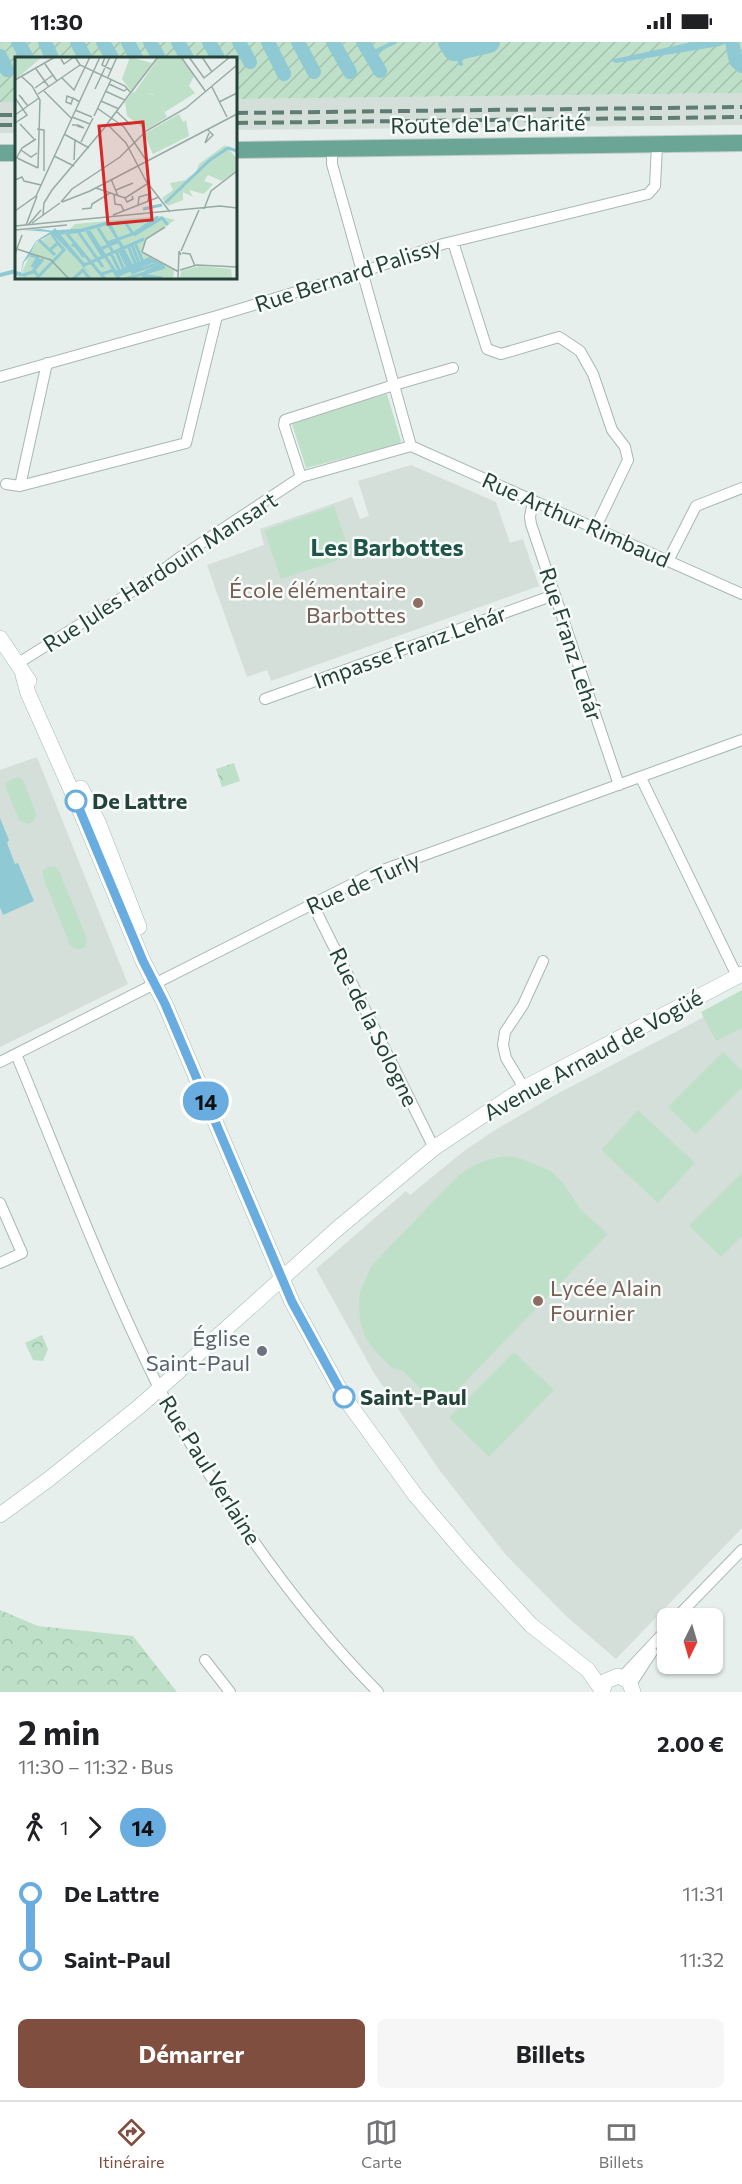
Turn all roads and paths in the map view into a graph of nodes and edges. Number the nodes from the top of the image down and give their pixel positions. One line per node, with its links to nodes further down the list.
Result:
1 (742, 143): 2 (main road, Route de La Charité)
2 (657, 145): 3 (main road, Route de La Charité); 5 (street, Rue Bernard Palissy)
3 (332, 149): 4 (main road, Route de La Charité); 6 (street)
4 (237, 150)
5 (453, 242): 6 (street, Rue Bernard Palissy); 18 (street)
6 (362, 272): 7 (street, Rue Bernard Palissy); 11 (street)
7 (217, 316): 8 (street, Rue Bernard Palissy); 15 (street)
8 (47, 363): 10 (street, Rue Bernard Palissy); 15 (street)
9 (453, 368): 11 (street)
10 (0, 377)
11 (394, 386): 12 (street); 13 (street)
12 (411, 446): 13 (street, Rue Jules Hardouin Mansart); 17 (street, Rue Arthur Rimbaud)
13 (302, 477): 23 (street, Rue Jules Hardouin Mansart)
14 (6, 484): 15 (street)
15 (20, 486)
16 (742, 488): 19 (street)
17 (533, 501): 18 (street, Rue Arthur Rimbaud); 21 (street, Rue Franz Lehár)
18 (595, 529): 19 (street, Rue Arthur Rimbaud)
19 (668, 561): 20 (street, Rue Arthur Rimbaud)
20 (742, 594)
21 (554, 595): 24 (street, Impasse Franz Lehár); 27 (street, Rue Franz Lehár)
22 (0, 638): 23 (main road)
23 (20, 669): 31 (main road)
24 (265, 699)
25 (742, 740): 26 (street, Rue de Turly)
26 (640, 778): 27 (street, Rue de Turly); 30 (street)
27 (619, 785): 28 (street, Rue de Turly)
28 (313, 905): 31 (street, Rue de Turly); 35 (street, Rue de la Sologne)
29 (543, 961): 34 (street)
30 (740, 975): 34 (main road, Avenue Arnaud de Vogüé)
31 (156, 984): 32 (street, Rue de Turly); 38 (main road)
32 (16, 1054): 33 (street, Rue de Turly); 39 (street, Rue Paul Verlaine)
33 (0, 1062)
34 (524, 1088): 35 (main road, Avenue Arnaud de Vogüé)
35 (434, 1148): 38 (main road, Avenue Arnaud de Vogüé)
36 (1, 1206): 37 (street)
37 (0, 1263)
38 (282, 1280): 39 (main road, Avenue Arnaud de Vogüé); 45 (main road)
39 (160, 1389): 40 (main road, Avenue Arnaud de Vogüé); 47 (street, Rue Paul Verlaine)
40 (0, 1515)
41 (742, 1550): 42 (street)
42 (686, 1608)
43 (657, 1639): 45 (street)
44 (205, 1660): 46 (street)
45 (617, 1685)
46 (230, 1692)
47 (378, 1692)

